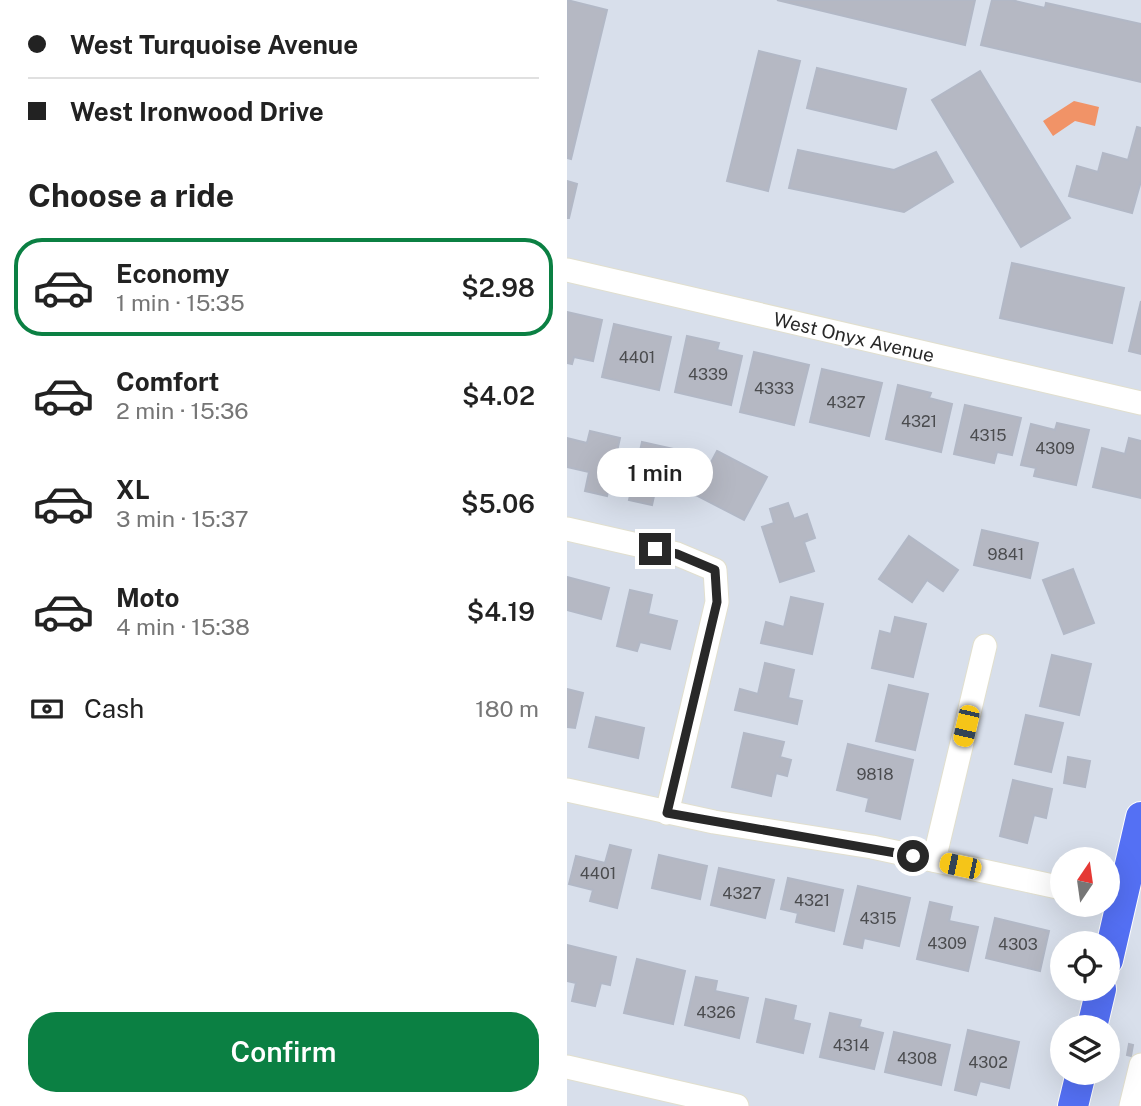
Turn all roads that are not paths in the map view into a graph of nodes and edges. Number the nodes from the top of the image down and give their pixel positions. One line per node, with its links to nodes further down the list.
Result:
1 (567, 270): 2 (street, West Onyx Avenue)
2 (1141, 403)
3 (567, 529): 6 (street)
4 (985, 646): 8 (street)
5 (567, 790): 6 (street)
6 (667, 813): 8 (street)
7 (1141, 817): 9 (main road)
8 (935, 860): 10 (street)
9 (1120, 883)
10 (1050, 885)
11 (1141, 1065): 16 (street)
12 (567, 1067): 14 (street)
13 (1078, 1085): 15 (main road)
14 (737, 1106)
15 (1073, 1106)
16 (1131, 1106)

